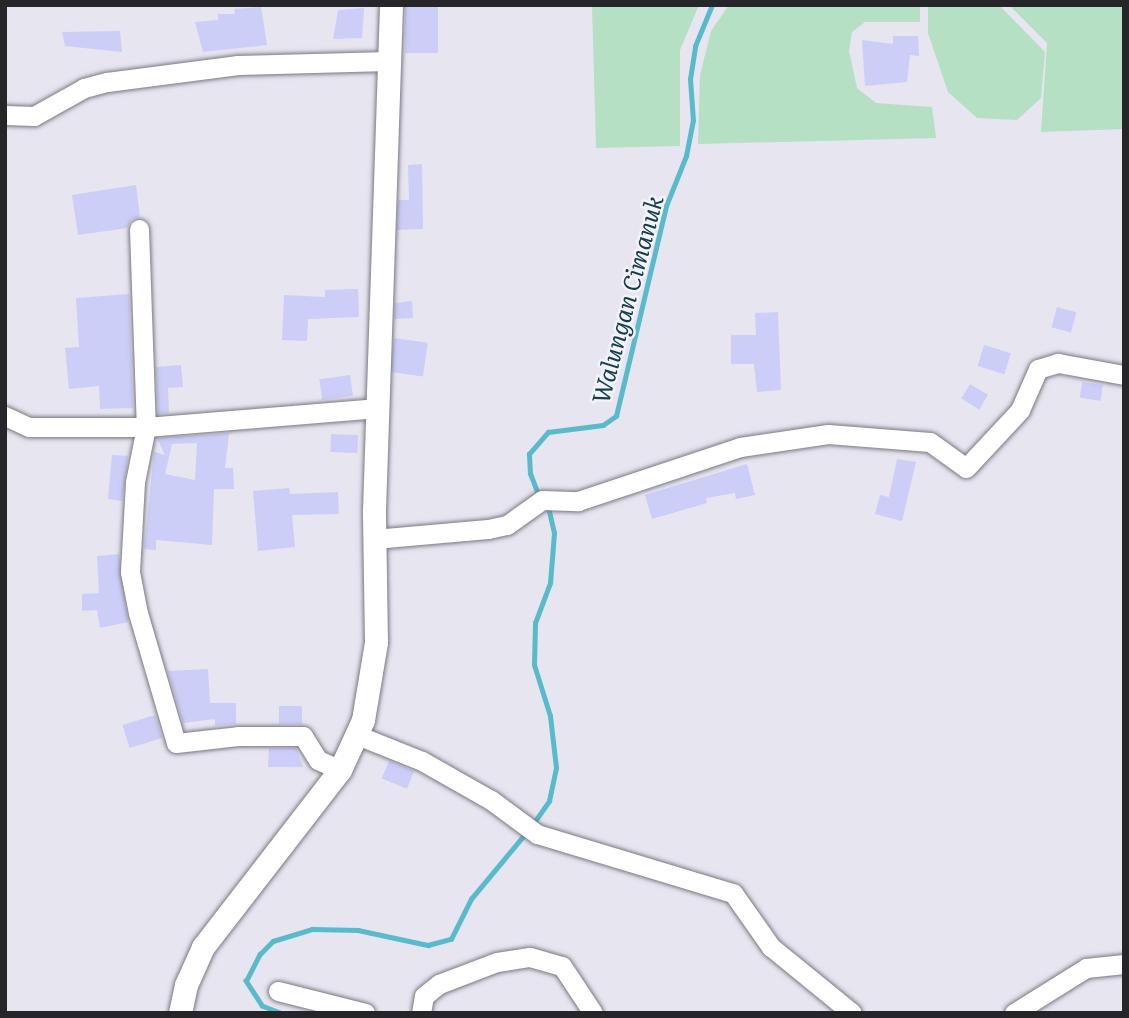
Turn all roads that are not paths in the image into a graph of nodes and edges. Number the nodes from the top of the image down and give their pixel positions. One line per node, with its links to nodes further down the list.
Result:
1 (391, 5): 2 (street)
2 (389, 61): 3 (street); 6 (street)
3 (5, 115)
4 (139, 229): 8 (street)
5 (1124, 375): 9 (street)
6 (378, 408): 8 (street); 9 (street)
7 (5, 416): 8 (street)
8 (146, 427): 11 (street)
9 (374, 539): 10 (street)
10 (357, 735): 11 (street); 18 (street)
11 (340, 770): 14 (street)
12 (1124, 964): 19 (street)
13 (278, 991): 15 (street)
14 (180, 1013)
15 (365, 1013)
16 (421, 1013): 17 (street)
17 (593, 1013)
18 (852, 1013)
19 (1014, 1013)

